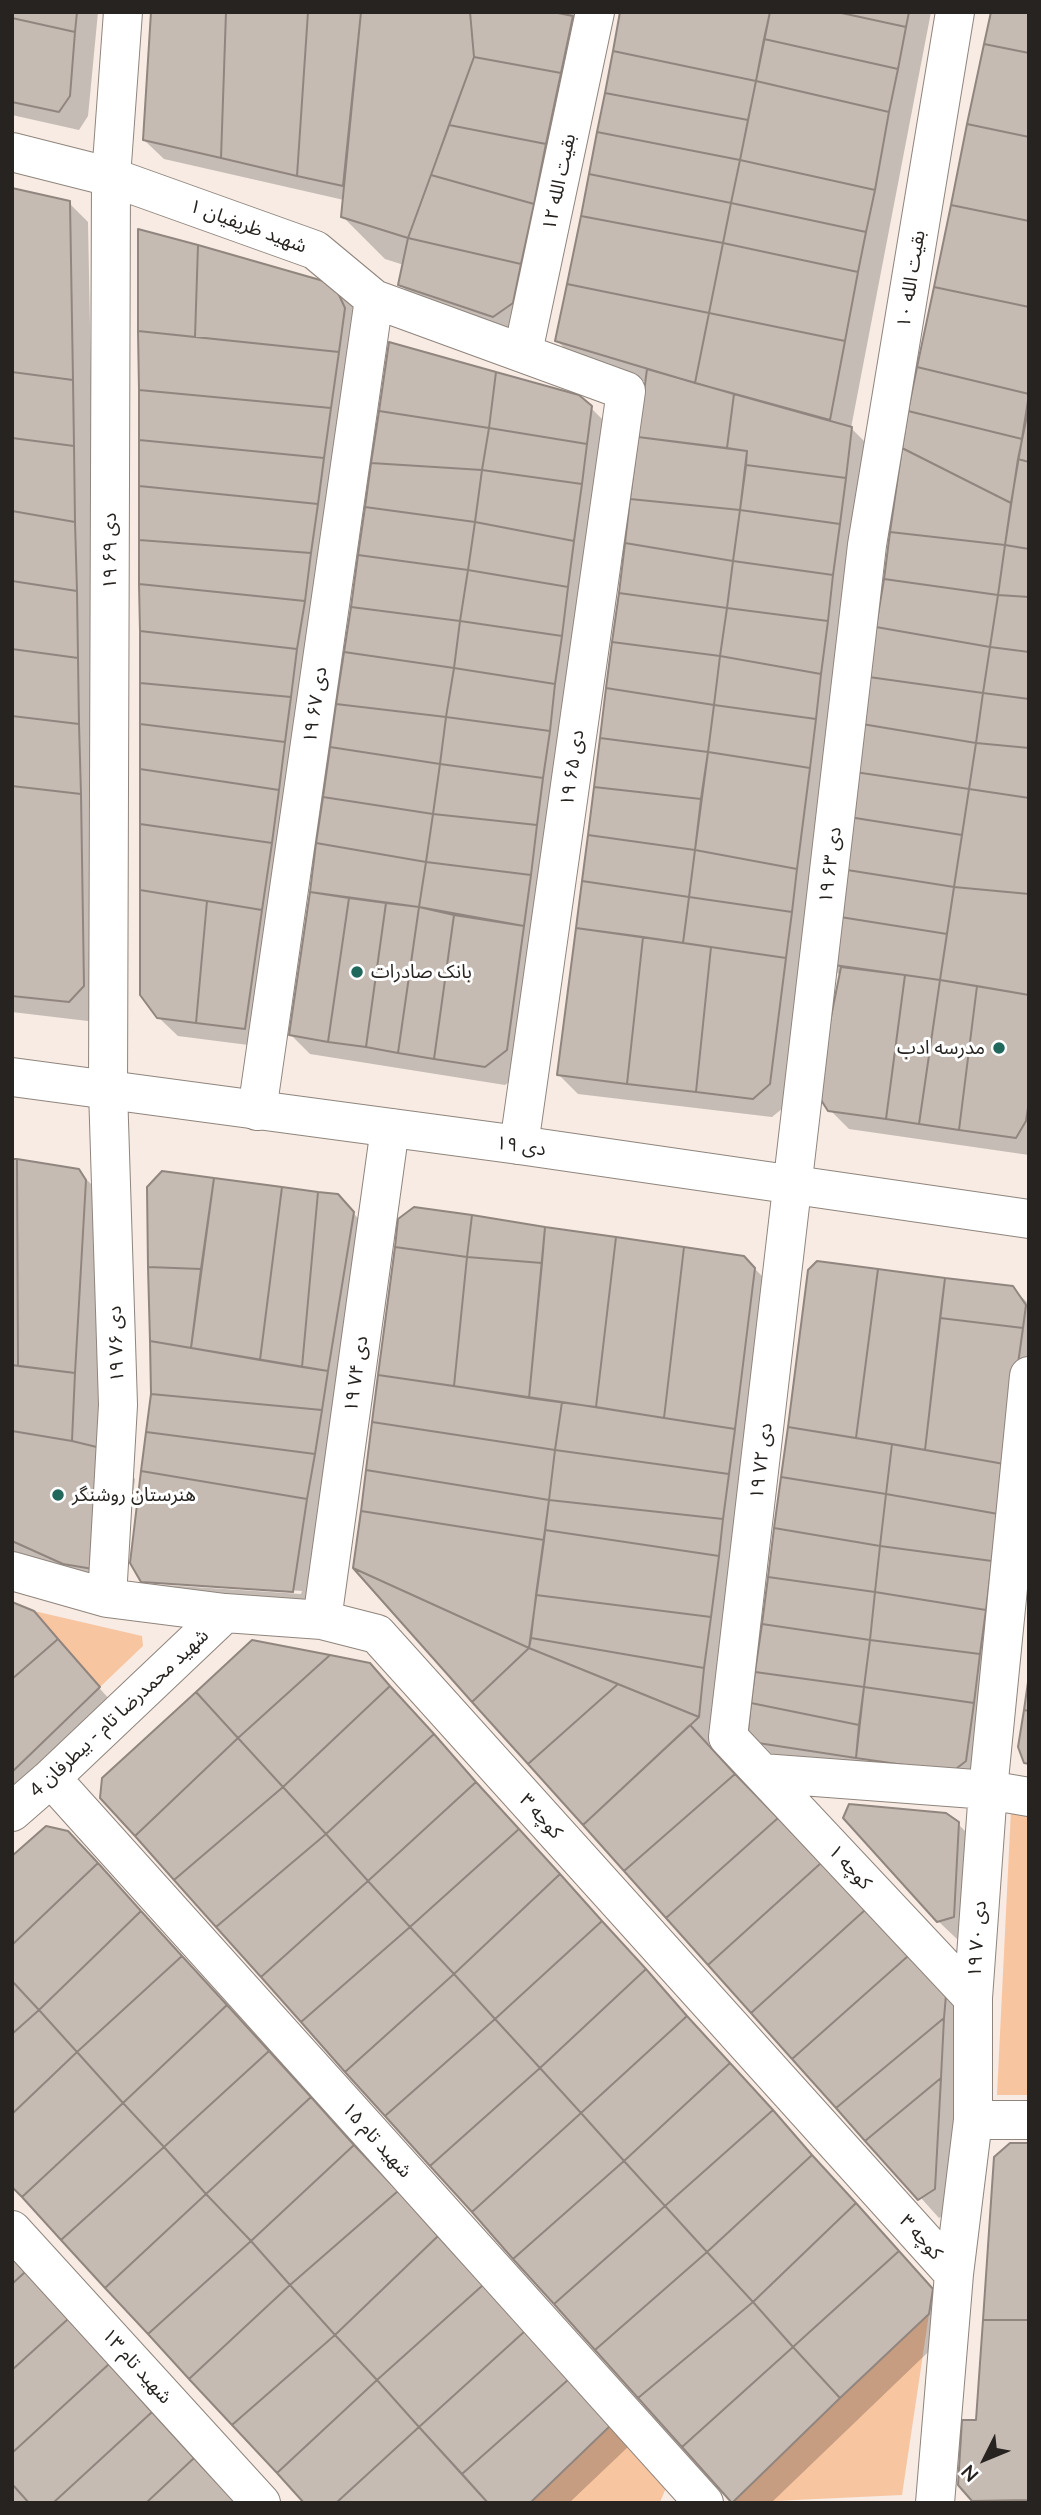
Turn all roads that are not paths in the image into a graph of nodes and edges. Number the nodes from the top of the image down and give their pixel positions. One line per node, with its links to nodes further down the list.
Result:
1 (123, 12): 5 (street, ۱۹ دی ۶۹)
2 (595, 12): 7 (street, بقیت الله ۱۲)
3 (955, 12): 9 (street, بقیت الله ۱۰)
4 (12, 152): 5 (street, شهید ظریفیان ۱)
5 (111, 177): 6 (street, شهید ظریفیان ۱); 11 (street, ۱۹ دی ۶۹)
6 (374, 299): 7 (street, شهید ظریفیان ۱); 12 (street, ۱۹ دی ۶۷)
7 (523, 352): 8 (street, شهید ظریفیان ۱)
8 (626, 391): 14 (street, ۱۹ دی ۶۵)
9 (867, 545): 15 (street, ۱۹ دی ۶۳)
10 (12, 1077): 11 (street, ۱۹ دی)
11 (108, 1090): 12 (street, ۱۹ دی); 19 (street, ۱۹ دی ۷۶)
12 (257, 1111): 13 (street, ۱۹ دی)
13 (390, 1128): 14 (street, ۱۹ دی); 21 (street, ۱۹ دی ۷۴)
14 (519, 1145): 15 (street, ۱۹ دی)
15 (793, 1185): 16 (street, ۱۹ دی); 22 (street, ۱۹ دی ۷۲)
16 (1029, 1219)
17 (1029, 1376): 25 (street, ۱۹ دی ۷۰)
18 (12, 1572): 19 (street, کوچه ۳)
19 (107, 1598): 20 (street, کوچه ۳)
20 (225, 1613): 21 (street, کوچه ۳); 24 (street, شهید محمدرضا تام - بیطرفان 4)
21 (322, 1620): 32 (street, کوچه ۳)
22 (728, 1737): 23 (street, کوچه ۱)
23 (762, 1773): 25 (street); 28 (street, کوچه ۱)
24 (51, 1778): 27 (street, شهید محمدرضا تام - بیطرفان 4); 34 (street, شهید تام ۱۵)
25 (988, 1790): 26 (street); 28 (street, ۱۹ دی ۷۰)
26 (1029, 1797)
27 (12, 1812)
28 (973, 1998): 29 (street, ۱۹ دی ۷۰)
29 (973, 2120): 30 (street); 32 (street, ۱۹ دی ۷۰)
30 (1029, 2120)
31 (12, 2230): 33 (street, شهید تام ۱۳)
32 (954, 2273): 35 (street, ۱۹ دی ۷۰)
33 (261, 2503)
34 (704, 2503)
35 (935, 2503)

